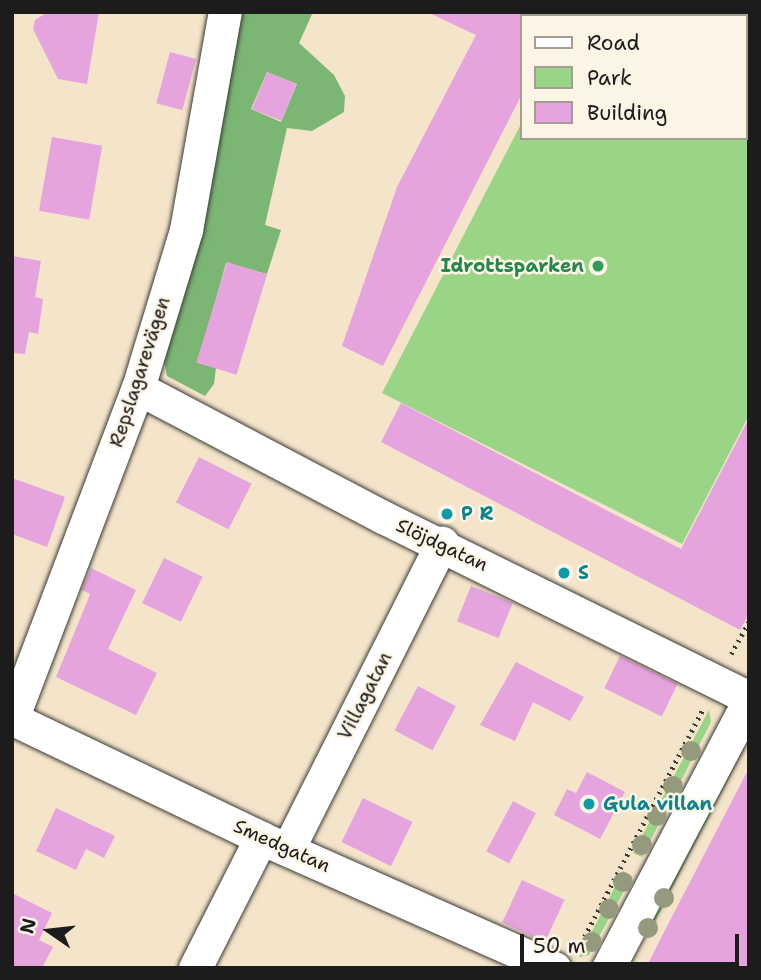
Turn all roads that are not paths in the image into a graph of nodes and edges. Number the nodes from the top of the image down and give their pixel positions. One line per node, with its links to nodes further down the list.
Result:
1 (225, 12): 2 (street, Repslagarevägen)
2 (138, 388): 3 (street, Slöjdgatan); 5 (street, Repslagarevägen)
3 (442, 543): 4 (street, Slöjdgatan); 6 (street, Villagatan)
4 (749, 699): 9 (street)
5 (12, 719): 6 (street, Smedgatan)
6 (274, 844): 7 (street, Smedgatan); 8 (street, Villagatan)
7 (565, 962)
8 (195, 968)
9 (608, 968)

